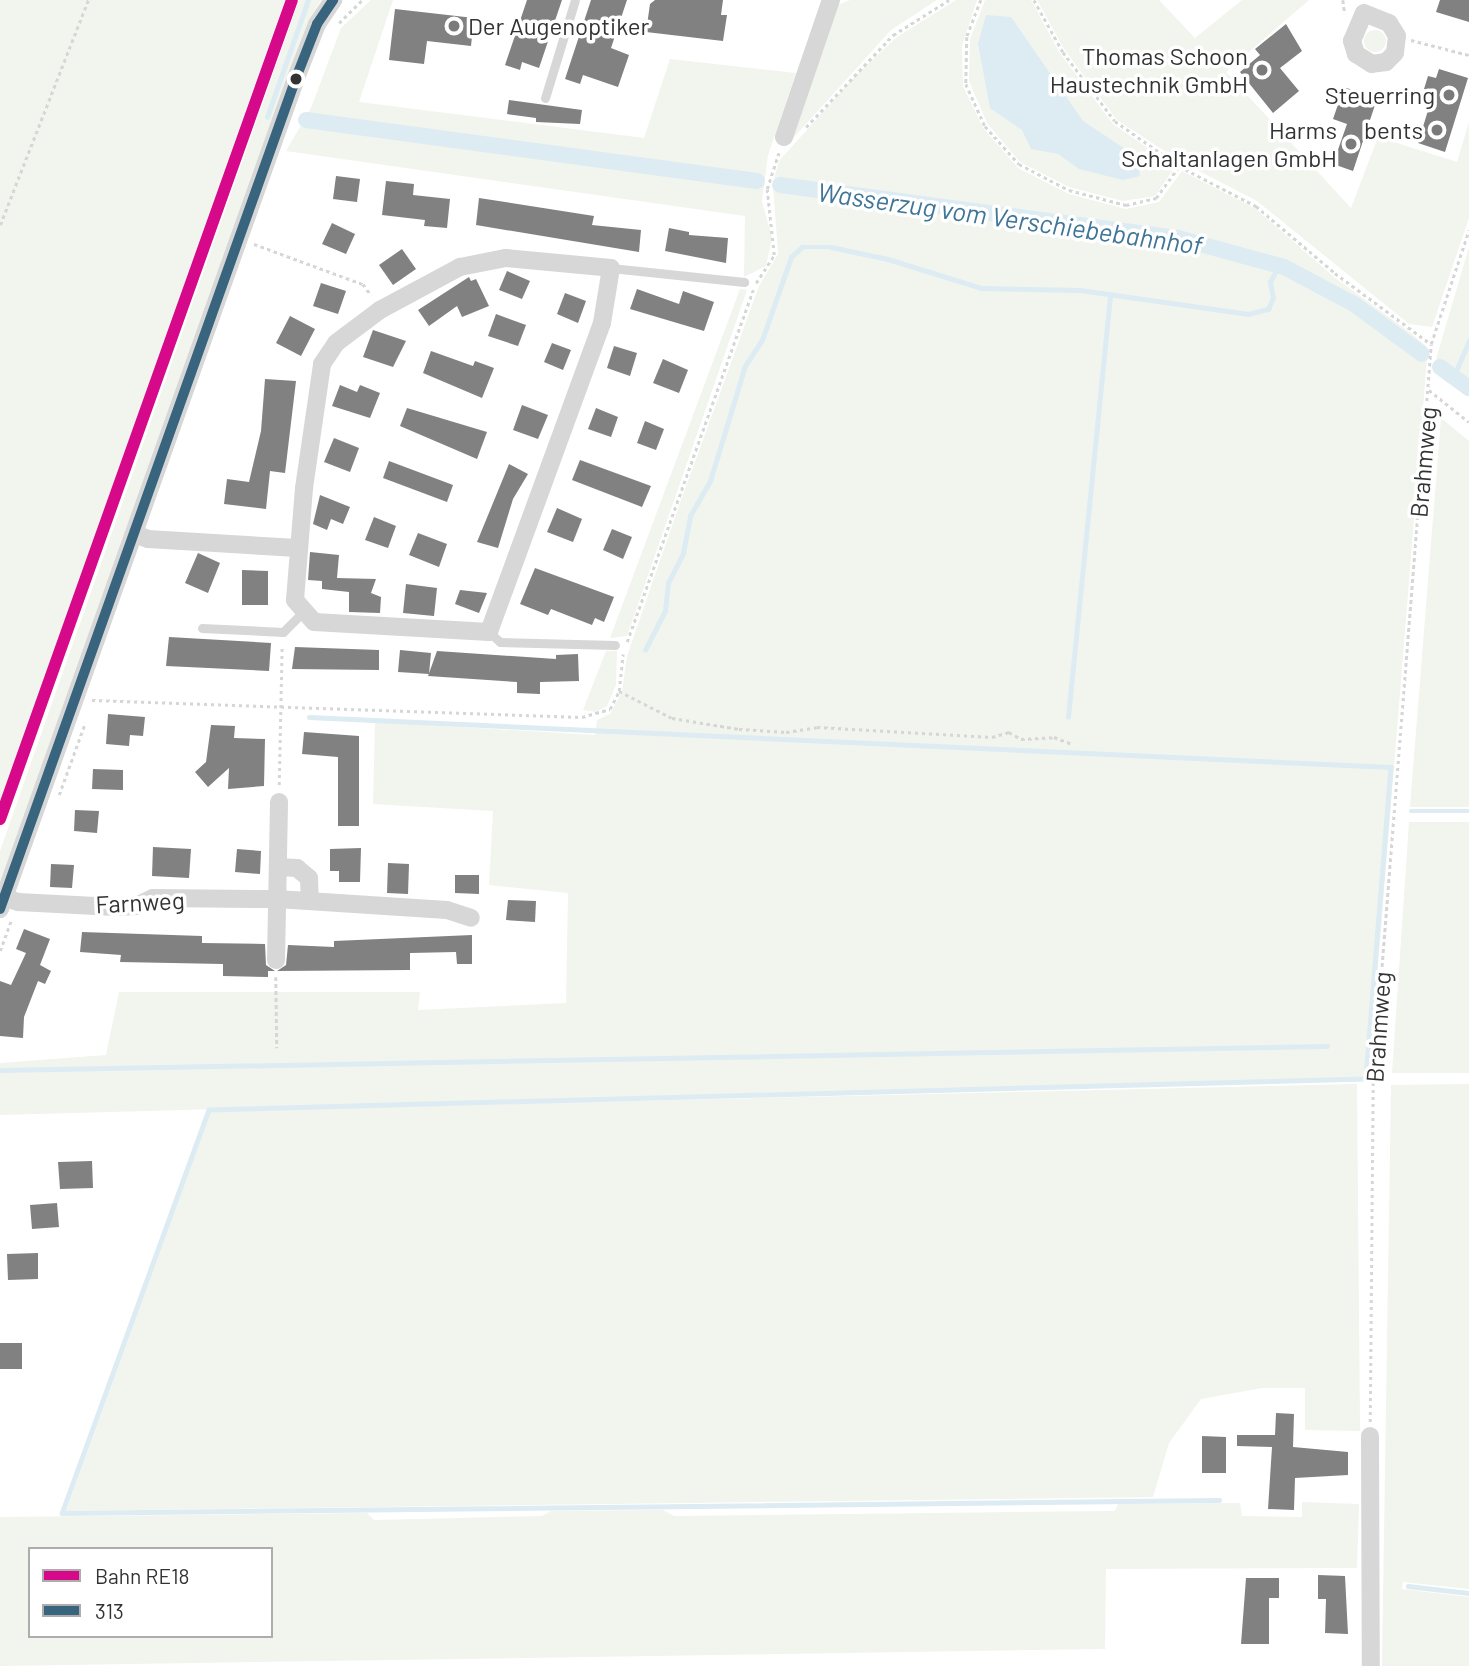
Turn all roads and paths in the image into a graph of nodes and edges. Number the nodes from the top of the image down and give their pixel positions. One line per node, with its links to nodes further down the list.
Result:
1 (88, 0): 17 (path)
2 (333, 0): 19 (street)
3 (575, 0): 13 (lane)
4 (831, 0): 15 (street)
5 (949, 0): 14 (path)
6 (981, 0): 16 (path)
7 (1034, 0): 16 (path)
8 (1343, 0): 10 (path)
9 (1362, 6): 11 (street); 11 (street)
10 (1346, 26)
11 (1398, 42): 12 (path)
12 (1469, 55)
13 (545, 98)
14 (804, 129)
15 (785, 143): 22 (path)
16 (1180, 166): 24 (path)
17 (0, 225)
18 (1469, 230): 24 (path, Brahmweg)
19 (240, 239): 23 (path); 27 (street)
20 (611, 268): 21 (lane); 23 (street); 32 (street)
21 (744, 282)
22 (756, 282)
23 (380, 310): 28 (street)
24 (1432, 344): 25 (path, Brahmweg)
25 (1429, 390): 26 (path); 44 (path, Brahmweg)
26 (1469, 422)
27 (135, 534): 28 (street); 40 (street)
28 (297, 548): 29 (street)
29 (302, 613): 31 (lane); 32 (street)
30 (202, 628): 31 (lane)
31 (283, 632): 36 (path)
32 (489, 632): 33 (lane)
33 (615, 645)
34 (619, 691): 35 (path)
35 (1072, 744)
36 (279, 802): 37 (street)
37 (278, 867): 38 (street); 39 (street)
38 (277, 899): 39 (street, Farnweg); 40 (street, Farnweg); 42 (street)
39 (310, 901): 41 (street, Farnweg)
40 (2, 903)
41 (471, 918)
42 (276, 960): 43 (path)
43 (277, 1048)
44 (1370, 1436): 45 (street)
45 (1371, 1666)

